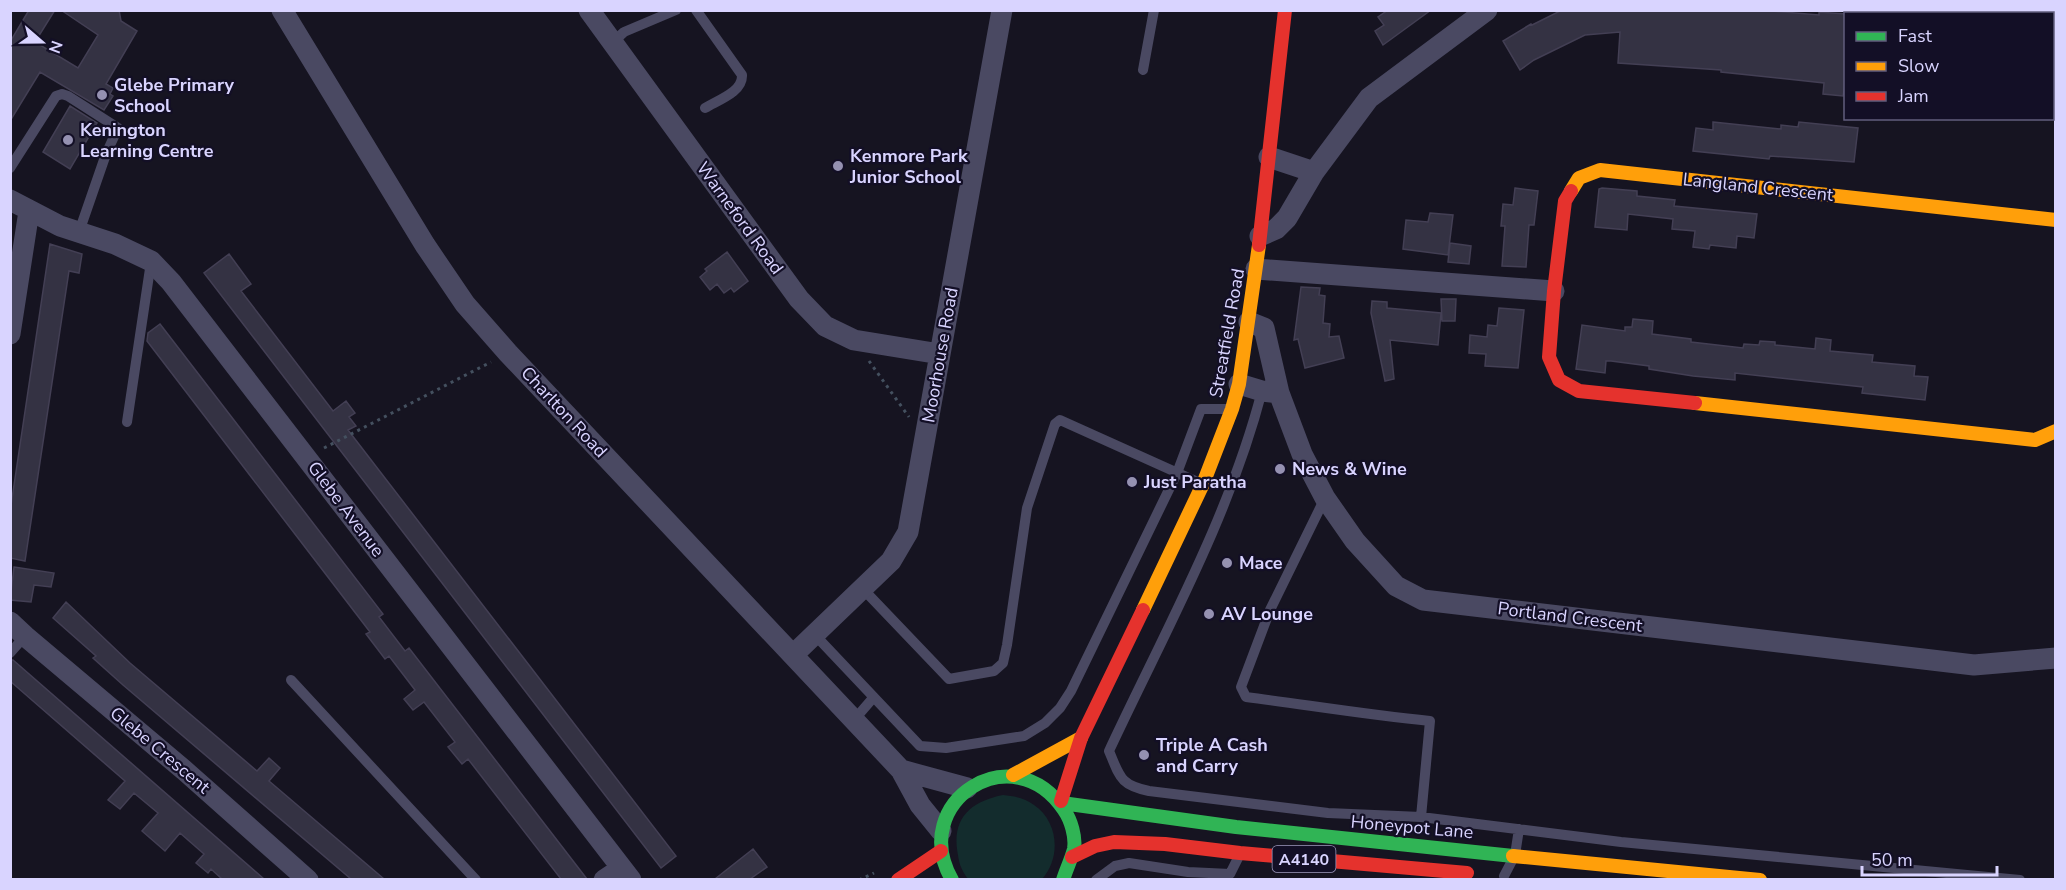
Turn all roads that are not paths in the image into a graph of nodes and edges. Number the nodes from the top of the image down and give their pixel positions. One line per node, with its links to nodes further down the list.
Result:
1 (282, 10): 38 (street, Charlton Road)
2 (589, 10): 9 (street, Warneford Road)
3 (676, 10): 9 (lane)
4 (696, 10): 11 (lane)
5 (1002, 10): 25 (street, Moorhouse Road)
6 (1154, 10): 10 (lane)
7 (1285, 10): 12 (street, Streatfield Road)
8 (1487, 10): 14 (street)
9 (612, 44): 25 (street, Warneford Road)
10 (1143, 70)
11 (705, 108)
12 (1269, 157): 14 (street); 19 (street, Streatfield Road)
13 (10, 168): 18 (lane)
14 (1314, 172): 19 (street)
15 (10, 200): 16 (street, Glebe Avenue)
16 (29, 211): 18 (street, Glebe Avenue); 24 (street)
17 (2055, 220): 22 (street, Langland Crescent)
18 (80, 232): 20 (street, Glebe Avenue)
19 (1260, 236): 21 (street, Streatfield Road)
20 (151, 261): 29 (lane); 57 (street, Glebe Avenue)
21 (1256, 269): 22 (street); 23 (street, Streatfield Road)
22 (1554, 291): 30 (street, Langland Crescent)
23 (1249, 322): 26 (street, Streatfield Road); 27 (street, Portland Crescent)
24 (10, 334)
25 (940, 354): 34 (street, Moorhouse Road)
26 (1239, 384): 27 (street); 28 (street, Streatfield Road)
27 (1270, 392): 33 (street, Portland Crescent); 40 (lane)
28 (1232, 409): 31 (lane); 32 (street, Streatfield Road)
29 (127, 422)
30 (2055, 431)
31 (1177, 473): 32 (lane); 34 (lane); 40 (lane)
32 (1203, 484): 40 (street, Streatfield Road)
33 (1325, 498): 39 (street, Portland Crescent); 50 (lane)
34 (863, 589): 36 (street, Moorhouse Road)
35 (18, 629): 37 (lane); 59 (street, Glebe Crescent)
36 (815, 635): 38 (street, Moorhouse Road); 42 (lane)
37 (10, 653)
38 (793, 655): 43 (street, Charlton Road)
39 (2055, 658)
40 (1118, 662): 42 (lane); 44 (street, Streatfield Road); 49 (lane)
41 (291, 680): 60 (lane)
42 (873, 698): 43 (lane)
43 (854, 720): 45 (street, Charlton Road)
44 (1081, 738): 46 (street); 48 (street, Streatfield Road)
45 (902, 770): 47 (street); 52 (street, Charlton Road)
46 (1013, 775): 47 (street); 48 (street)
47 (967, 788): 52 (street)
48 (1061, 802): 49 (street, Honeypot Lane / A4140); 55 (street)
49 (1195, 809): 50 (lane); 54 (street, Honeypot Lane / A4140)
50 (1420, 817): 51 (lane)
51 (1519, 829): 54 (lane); 67 (lane)
52 (941, 841): 62 (street); 63 (street)
53 (1240, 853): 55 (street, A4140); 56 (street, A4140); 65 (lane)
54 (1515, 855): 58 (lane); 66 (street, Honeypot Lane / A4140)
55 (1072, 857): 64 (street)
56 (1338, 871): 58 (street, A4140)
57 (627, 874): 61 (street)
58 (1498, 875)
59 (308, 879)
60 (476, 879)
61 (604, 879)
62 (898, 879)
63 (952, 879)
64 (1063, 879)
65 (1096, 879)
66 (1760, 879)
67 (2020, 879)

